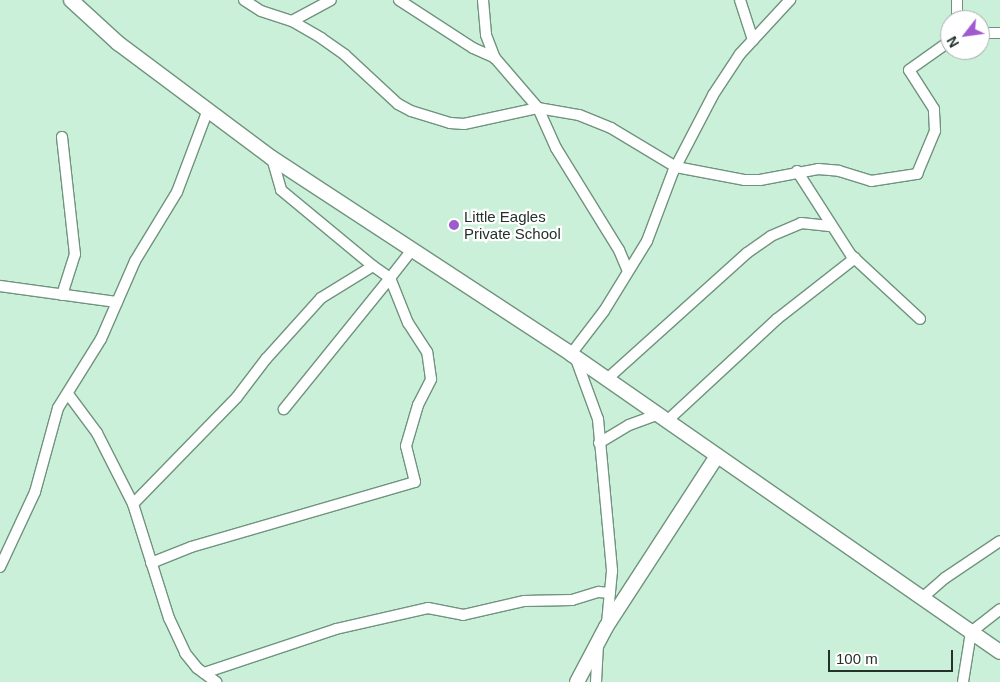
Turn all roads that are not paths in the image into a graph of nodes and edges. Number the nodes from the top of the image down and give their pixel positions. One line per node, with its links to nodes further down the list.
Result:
1 (70, 0): 13 (street)
2 (244, 0): 8 (street)
3 (331, 0): 8 (street)
4 (399, 0): 11 (street)
5 (483, 0): 11 (street)
6 (740, 0): 9 (street)
7 (790, 0): 9 (street)
8 (292, 21): 12 (street)
9 (753, 40): 16 (street)
10 (940, 48): 17 (street)
11 (495, 58): 12 (street)
12 (538, 108): 16 (street); 22 (street)
13 (208, 112): 15 (street); 26 (street)
14 (62, 138): 25 (street)
15 (272, 158): 19 (street); 21 (street)
16 (676, 168): 17 (street); 22 (street)
17 (797, 171): 18 (street)
18 (832, 226): 20 (street); 29 (street)
19 (413, 249): 23 (street); 28 (street)
20 (855, 258): 27 (street); 32 (street)
21 (373, 266): 23 (street); 35 (street)
22 (628, 271): 28 (street)
23 (390, 278): 31 (street); 37 (street)
24 (0, 286): 25 (street)
25 (62, 295): 26 (street)
26 (117, 302): 30 (street)
27 (920, 319)
28 (574, 356): 29 (street); 33 (street)
29 (607, 379): 32 (street)
30 (68, 394): 35 (street); 38 (street)
31 (284, 409)
32 (664, 417): 33 (street); 34 (street)
33 (600, 443): 39 (street)
34 (717, 456): 40 (street); 42 (street)
35 (133, 504): 37 (street)
36 (1000, 541): 40 (street)
37 (151, 563): 46 (street)
38 (0, 567)
39 (610, 593): 42 (street); 46 (street)
40 (922, 598): 43 (street)
41 (1000, 609): 43 (street)
42 (606, 627): 44 (street)
43 (971, 632): 45 (street); 50 (street)
44 (598, 642): 48 (street); 49 (street)
45 (1000, 652)
46 (204, 673): 47 (street)
47 (216, 682)
48 (577, 682)
49 (596, 682)
50 (963, 682)

